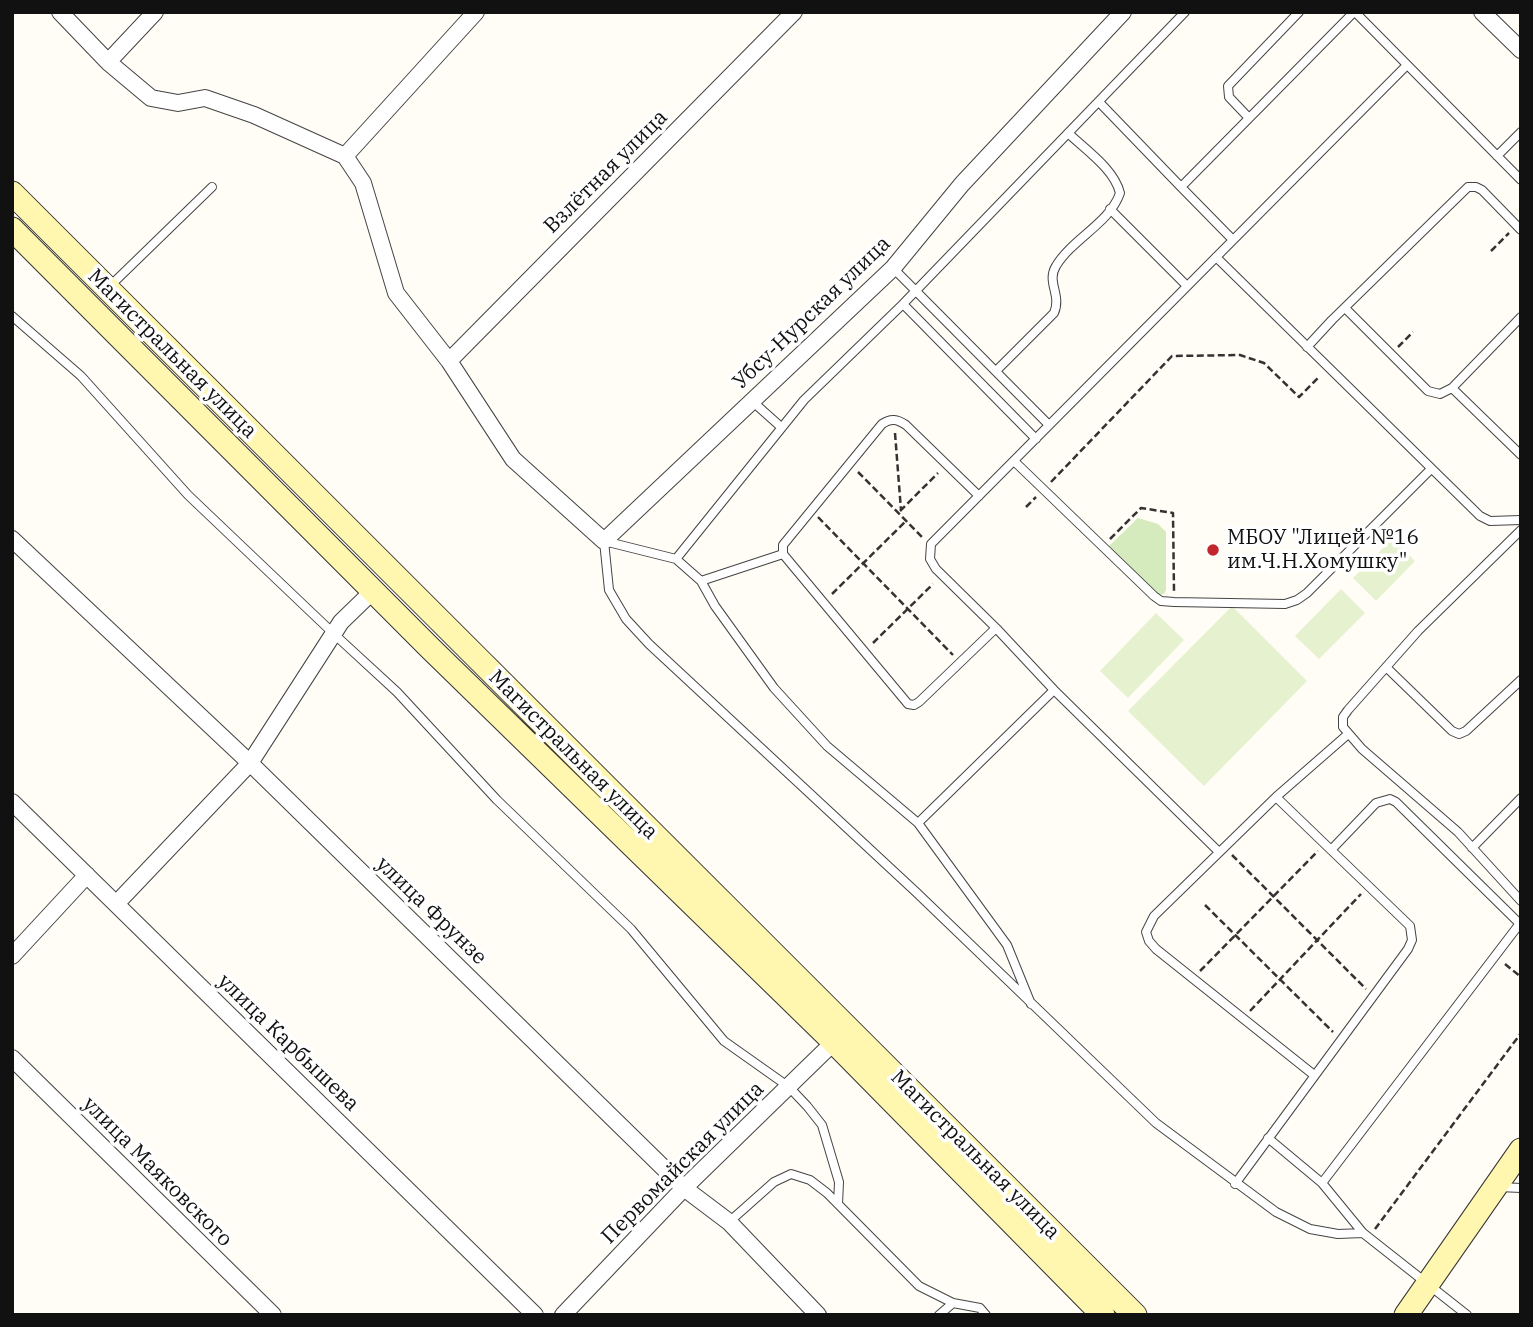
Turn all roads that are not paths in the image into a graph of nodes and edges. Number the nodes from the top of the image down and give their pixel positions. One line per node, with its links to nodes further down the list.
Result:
1 (60, 12): 11 (street)
2 (155, 12): 11 (street)
3 (475, 12): 17 (street)
4 (794, 12): 37 (street, Взлётная улица)
5 (1123, 12): 28 (street, Убсу-Нурская улица)
6 (1185, 12): 13 (lane)
7 (1299, 12): 14 (lane)
8 (1354, 12): 12 (lane); 14 (lane)
9 (1482, 12): 10 (street)
10 (1521, 50)
11 (108, 62): 17 (street)
12 (1407, 65): 18 (lane); 26 (lane)
13 (1098, 102): 16 (lane); 21 (lane)
14 (1248, 117): 21 (lane)
15 (1521, 132): 18 (lane)
16 (1068, 133): 23 (lane); 31 (lane)
17 (345, 156): 37 (street)
18 (1497, 156): 19 (lane)
19 (1521, 180)
20 (212, 187): 30 (lane)
21 (1181, 187): 26 (lane)
22 (12, 193): 30 (main road, Магистральная улица)
23 (1110, 209): 29 (lane); 38 (lane)
24 (1519, 228): 33 (lane)
25 (12, 229): 55 (main road, Магистральная улица)
26 (1233, 240): 27 (lane)
27 (1216, 257): 29 (lane); 36 (lane)
28 (893, 268): 31 (lane); 40 (street, Убсу-Нурская улица)
29 (1187, 286): 41 (lane)
30 (107, 289): 99 (main road, Магистральная улица)
31 (917, 290): 32 (lane); 38 (lane)
32 (903, 304): 42 (lane); 43 (lane)
33 (1345, 308): 36 (lane); 39 (lane)
34 (12, 316): 57 (lane)
35 (1521, 317): 39 (lane)
36 (1307, 347): 46 (lane)
37 (449, 360): 51 (street)
38 (996, 371): 41 (lane)
39 (1452, 388): 44 (lane)
40 (752, 401): 42 (lane); 51 (street, Убсу-Нурская улица)
41 (1049, 425): 43 (lane)
42 (781, 427): 53 (lane)
43 (1036, 439): 45 (lane)
44 (1521, 455)
45 (1014, 461): 46 (lane); 47 (lane)
46 (1431, 469): 48 (lane)
47 (979, 496): 52 (lane); 56 (lane)
48 (1521, 520)
49 (1521, 530): 58 (lane)
50 (12, 539): 62 (street, улица Фрунзе)
51 (604, 541): 53 (lane); 75 (lane)
52 (783, 554): 54 (lane); 56 (lane)
53 (676, 559): 54 (lane)
54 (701, 581): 66 (lane)
55 (374, 590): 57 (street); 76 (main road, Магистральная улица)
56 (996, 628): 60 (lane)
57 (334, 634): 62 (street); 79 (lane)
58 (1386, 667): 59 (lane); 61 (lane)
59 (1521, 680)
60 (1054, 690): 66 (lane); 69 (lane)
61 (1348, 735): 63 (lane); 68 (lane)
62 (250, 763): 72 (street); 85 (street, улица Фрунзе)
63 (1276, 797): 67 (lane); 69 (lane)
64 (1521, 798): 68 (lane)
65 (12, 802): 70 (street, улица Карбышева)
66 (918, 823): 75 (lane)
67 (1328, 847): 73 (lane); 78 (lane)
68 (1472, 848): 71 (lane)
69 (1222, 849): 78 (lane)
70 (87, 876): 72 (street, улица Карбышева); 74 (street)
71 (1521, 901)
72 (116, 904): 93 (street, улица Карбышева)
73 (1520, 922): 82 (lane)
74 (12, 956)
75 (1032, 1006): 83 (lane)
76 (834, 1042): 79 (street, Первомайская улица); 98 (main road, Магистральная улица)
77 (12, 1059): 92 (street, улица Маяковского)
78 (1314, 1075): 80 (lane)
79 (789, 1087): 85 (street, Первомайская улица); 87 (lane)
80 (1268, 1138): 82 (lane); 83 (lane)
81 (1521, 1150): 84 (main road)
82 (1322, 1183): 89 (lane)
83 (1235, 1184): 89 (lane)
84 (1496, 1186): 86 (lane); 90 (main road)
85 (684, 1188): 88 (street, улица Фрунзе); 94 (street, Первомайская улица)
86 (1521, 1188)
87 (838, 1204): 88 (lane); 91 (lane)
88 (729, 1222): 95 (street, улица Фрунзе)
89 (1366, 1235): 90 (lane)
90 (1428, 1284): 100 (main road); 101 (lane)
91 (953, 1303): 96 (lane); 97 (lane)
92 (273, 1315)
93 (535, 1315)
94 (563, 1315)
95 (817, 1315)
96 (939, 1315)
97 (986, 1315)
98 (1103, 1315)
99 (1135, 1315)
100 (1406, 1315)
101 (1467, 1315)

